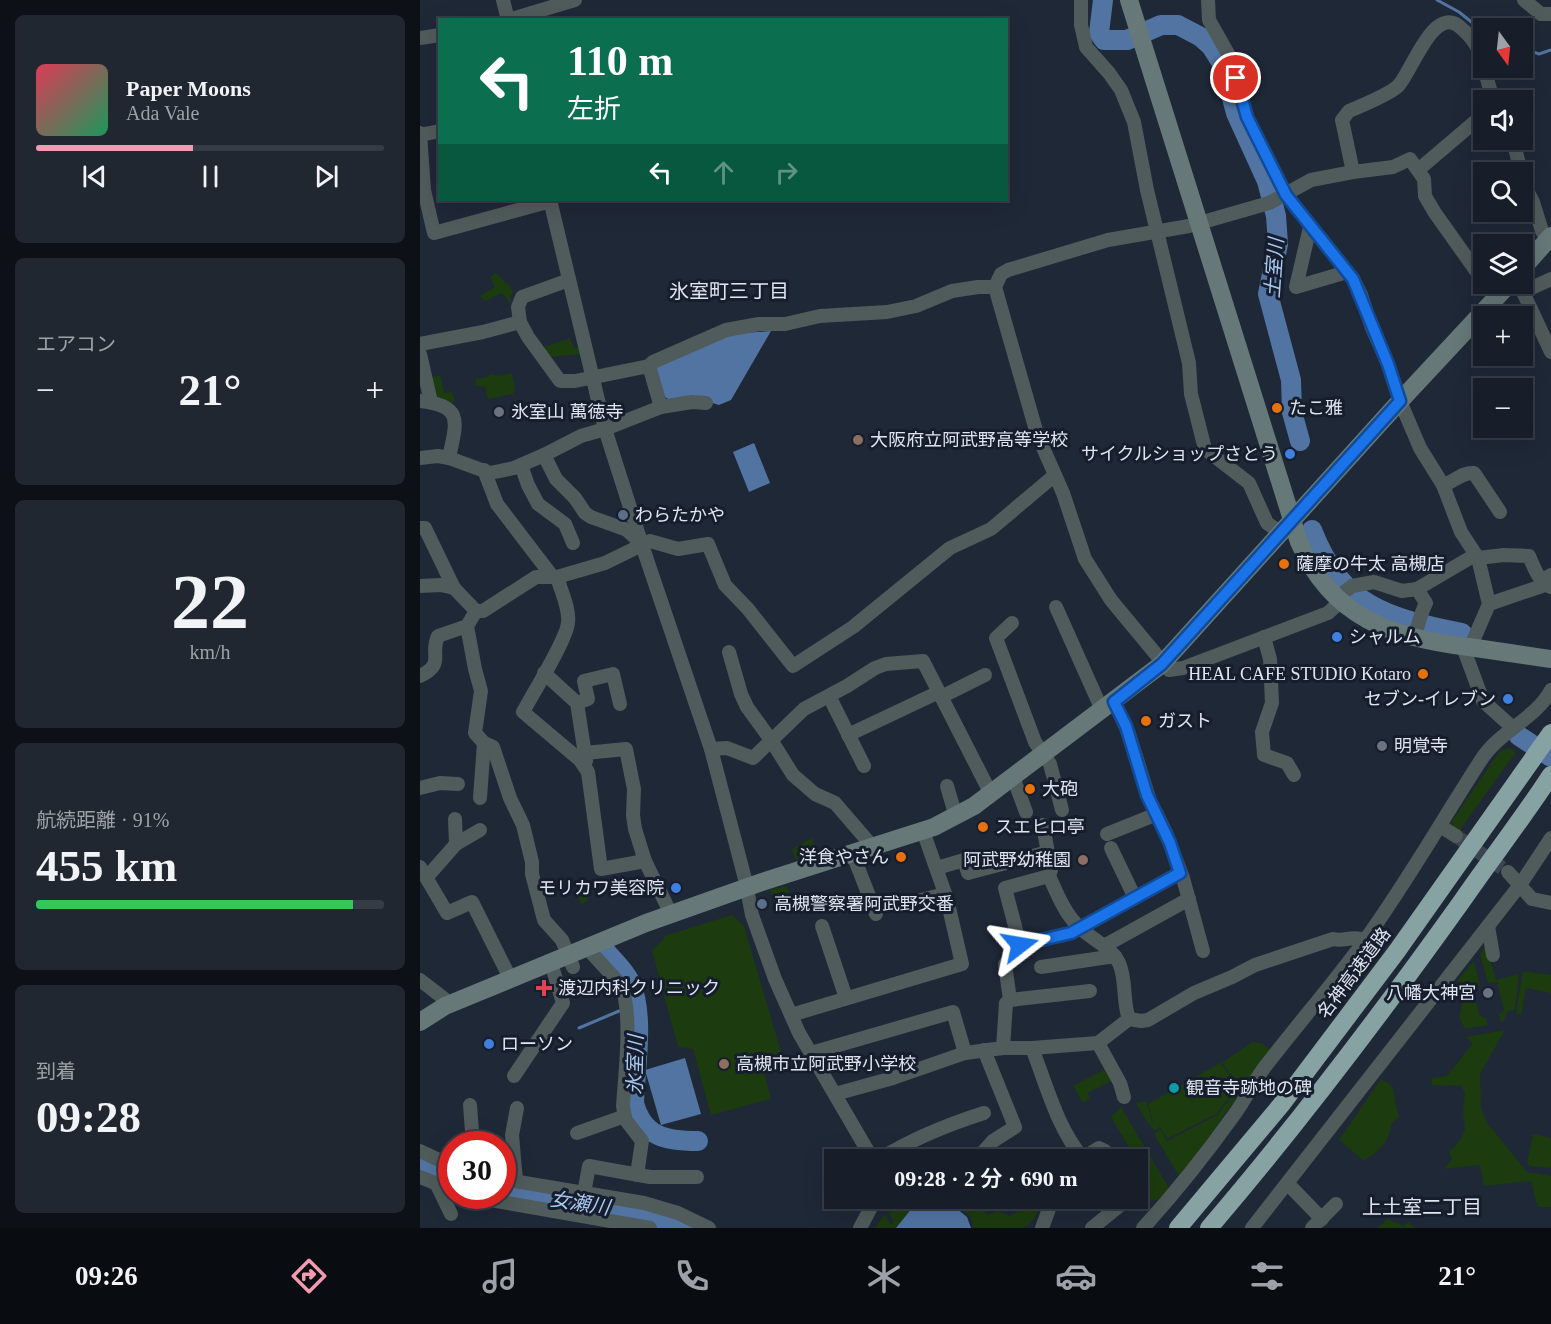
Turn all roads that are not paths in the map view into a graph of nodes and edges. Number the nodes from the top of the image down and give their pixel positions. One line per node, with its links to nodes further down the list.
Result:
1 (503, 0): 8 (street)
2 (575, 0): 9 (street)
3 (1081, 0): 25 (street)
4 (1130, 0): 23 (street)
5 (1208, 0): 19 (street)
6 (1524, 0): 7 (street)
7 (1551, 14)
8 (508, 18)
9 (512, 18)
10 (420, 38): 11 (street)
11 (438, 39)
12 (1473, 39): 17 (street)
13 (1473, 123): 16 (street)
14 (438, 131): 15 (street)
15 (420, 134): 18 (street)
16 (1424, 165)
17 (1353, 172): 19 (street); 30 (street)
18 (422, 191): 26 (street)
19 (1286, 195): 23 (street); 24 (street)
20 (546, 201): 26 (street)
21 (550, 201): 33 (street)
22 (1533, 202): 28 (street)
23 (1199, 223): 25 (street); 60 (street)
24 (1310, 227): 31 (street); 31 (street)
25 (1158, 232): 35 (street); 63 (street)
26 (434, 233): 27 (street)
27 (420, 237)
28 (1550, 238): 29 (street)
29 (1533, 256)
30 (1473, 267)
31 (1347, 272): 47 (street)
32 (1551, 279): 34 (street)
33 (569, 280): 40 (street); 45 (street)
34 (1533, 283)
35 (995, 287): 44 (street); 56 (street)
36 (1490, 294): 39 (street)
37 (1503, 294): 39 (street)
38 (1520, 294): 42 (street)
39 (1494, 300): 47 (street)
40 (520, 322): 41 (street); 45 (street)
41 (420, 344)
42 (1551, 352)
43 (420, 354): 46 (street)
44 (649, 366): 45 (street); 49 (street)
45 (592, 378): 50 (street)
46 (425, 401): 53 (street)
47 (1400, 401): 57 (street); 60 (street)
48 (706, 404): 49 (street)
49 (661, 407): 50 (street)
50 (606, 429): 51 (street); 65 (street)
51 (544, 455): 54 (street); 58 (street)
52 (420, 458): 53 (street)
53 (449, 458): 55 (street)
54 (521, 465): 55 (street); 61 (street)
55 (484, 470): 67 (street)
56 (1055, 475): 65 (street); 83 (street)
57 (1443, 485): 59 (street); 66 (street)
58 (582, 509): 61 (street); 65 (street)
59 (1500, 512)
60 (1292, 521): 72 (street); 83 (street)
61 (565, 524): 64 (street)
62 (420, 528): 70 (street)
63 (1274, 528)
64 (573, 543)
65 (642, 545): 67 (street); 98 (street)
66 (1476, 556): 68 (street); 71 (street); 73 (street)
67 (555, 576): 75 (street); 84 (street)
68 (1548, 581): 73 (street)
69 (420, 586): 70 (street)
70 (454, 588): 75 (street)
71 (1417, 589): 72 (street); 79 (street)
72 (1339, 600): 78 (street); 79 (street)
73 (1489, 604): 80 (street)
74 (1056, 607): 92 (street)
75 (476, 611): 77 (street)
76 (1012, 623): 100 (street)
77 (467, 626): 86 (street); 97 (street)
78 (1264, 637): 83 (street); 103 (street)
79 (1414, 639): 80 (street)
80 (1467, 647): 82 (street); 93 (street)
81 (729, 652): 96 (street)
82 (1551, 659)
83 (1162, 664): 92 (street)
84 (544, 673): 90 (street); 102 (street)
85 (985, 675): 88 (street)
86 (420, 676)
87 (1551, 690): 93 (street)
88 (940, 694): 89 (street); 95 (street); 109 (street)
89 (829, 696): 95 (street); 96 (street)
90 (577, 703): 91 (street); 99 (street)
91 (620, 704)
92 (1108, 706): 100 (street); 113 (street)
93 (1512, 727): 117 (street)
94 (1551, 733): 209 (highway, 名神高速道路)
95 (848, 735): 101 (street)
96 (771, 740): 98 (street); 124 (street)
97 (484, 743): 110 (street); 152 (street)
98 (711, 749): 135 (street)
99 (585, 753): 102 (street); 128 (street)
100 (1044, 753): 104 (street); 111 (street)
101 (864, 766)
102 (588, 772): 128 (street)
103 (1294, 775)
104 (1013, 777): 109 (street); 112 (street)
105 (1549, 778): 210 (highway)
106 (458, 784): 108 (street)
107 (947, 786): 114 (street)
108 (420, 788)
109 (991, 794): 114 (street)
110 (480, 798)
111 (1062, 810)
112 (1026, 812)
113 (1156, 814): 120 (street); 132 (street)
114 (956, 817): 119 (street)
115 (455, 819): 123 (street)
116 (1043, 825): 127 (street)
117 (1440, 826): 121 (street); 146 (street)
118 (480, 831): 123 (street)
119 (922, 831): 124 (street); 129 (street)
120 (1107, 834)
121 (1456, 836)
122 (1551, 838): 134 (street)
123 (456, 844): 130 (street)
124 (873, 846): 126 (street)
125 (1111, 848): 137 (street)
126 (852, 852): 135 (street); 142 (street)
127 (1048, 852): 129 (street); 133 (street)
128 (645, 861): 141 (street)
129 (937, 867): 136 (street)
130 (423, 872): 157 (street)
131 (1508, 872): 134 (street)
132 (1180, 873): 137 (street); 138 (street)
133 (1049, 876): 145 (street); 145 (street)
134 (1520, 885): 139 (street); 144 (street)
135 (746, 887): 141 (street); 162 (street)
136 (945, 894): 140 (street); 159 (street)
137 (1135, 898): 145 (street)
138 (1189, 899): 147 (street); 149 (street)
139 (1551, 903)
140 (901, 905)
141 (671, 914): 148 (street)
142 (876, 914)
143 (822, 926): 159 (street)
144 (1488, 926): 150 (street); 191 (street)
145 (1080, 928): 147 (street)
146 (1365, 940): 163 (street); 208 (street)
147 (1104, 946): 151 (street)
148 (586, 948): 152 (street); 177 (street)
149 (1203, 951)
150 (1493, 955)
151 (1115, 956): 155 (street); 163 (street)
152 (571, 961): 153 (street)
153 (551, 963): 157 (street); 171 (street)
154 (1005, 964): 160 (street)
155 (1041, 968)
156 (420, 980): 161 (street)
157 (511, 980): 161 (street)
158 (1090, 991): 160 (street)
159 (846, 999): 162 (street)
160 (1010, 1000): 166 (street)
161 (450, 1004): 164 (street)
162 (791, 1015): 169 (street)
163 (1129, 1019): 165 (street)
164 (420, 1022)
165 (1098, 1043): 167 (street); 173 (street)
166 (1003, 1048): 167 (street); 168 (street)
167 (1032, 1048): 184 (street)
168 (984, 1050): 170 (street); 183 (street)
169 (811, 1053): 170 (street); 172 (street)
170 (965, 1053): 172 (street)
171 (514, 1076)
172 (835, 1094): 181 (street)
173 (1124, 1097)
174 (470, 1105): 178 (street)
175 (517, 1108): 179 (street)
176 (984, 1113): 182 (street)
177 (625, 1116): 180 (street); 187 (street)
178 (472, 1131)
179 (513, 1131)
180 (577, 1132)
181 (867, 1149)
182 (896, 1149)
183 (986, 1149)
184 (1074, 1149)
185 (423, 1158): 186 (street)
186 (438, 1162)
187 (637, 1175): 189 (street); 193 (street)
188 (420, 1177): 192 (street)
189 (697, 1177)
190 (516, 1181): 193 (street)
191 (1288, 1184): 201 (street); 211 (street)
192 (437, 1185): 199 (street)
193 (584, 1193): 200 (street); 204 (street)
194 (516, 1204): 200 (street)
195 (1336, 1204): 201 (street)
196 (870, 1209): 205 (street)
197 (1049, 1209): 206 (street)
198 (1115, 1209): 207 (street)
199 (451, 1214)
200 (580, 1215): 202 (street)
201 (1317, 1223)
202 (603, 1224): 203 (street)
203 (650, 1228)
204 (709, 1228)
205 (860, 1228)
206 (1042, 1228)
207 (1092, 1228)
208 (1143, 1228)
209 (1178, 1228)
210 (1209, 1228)
211 (1252, 1228)

